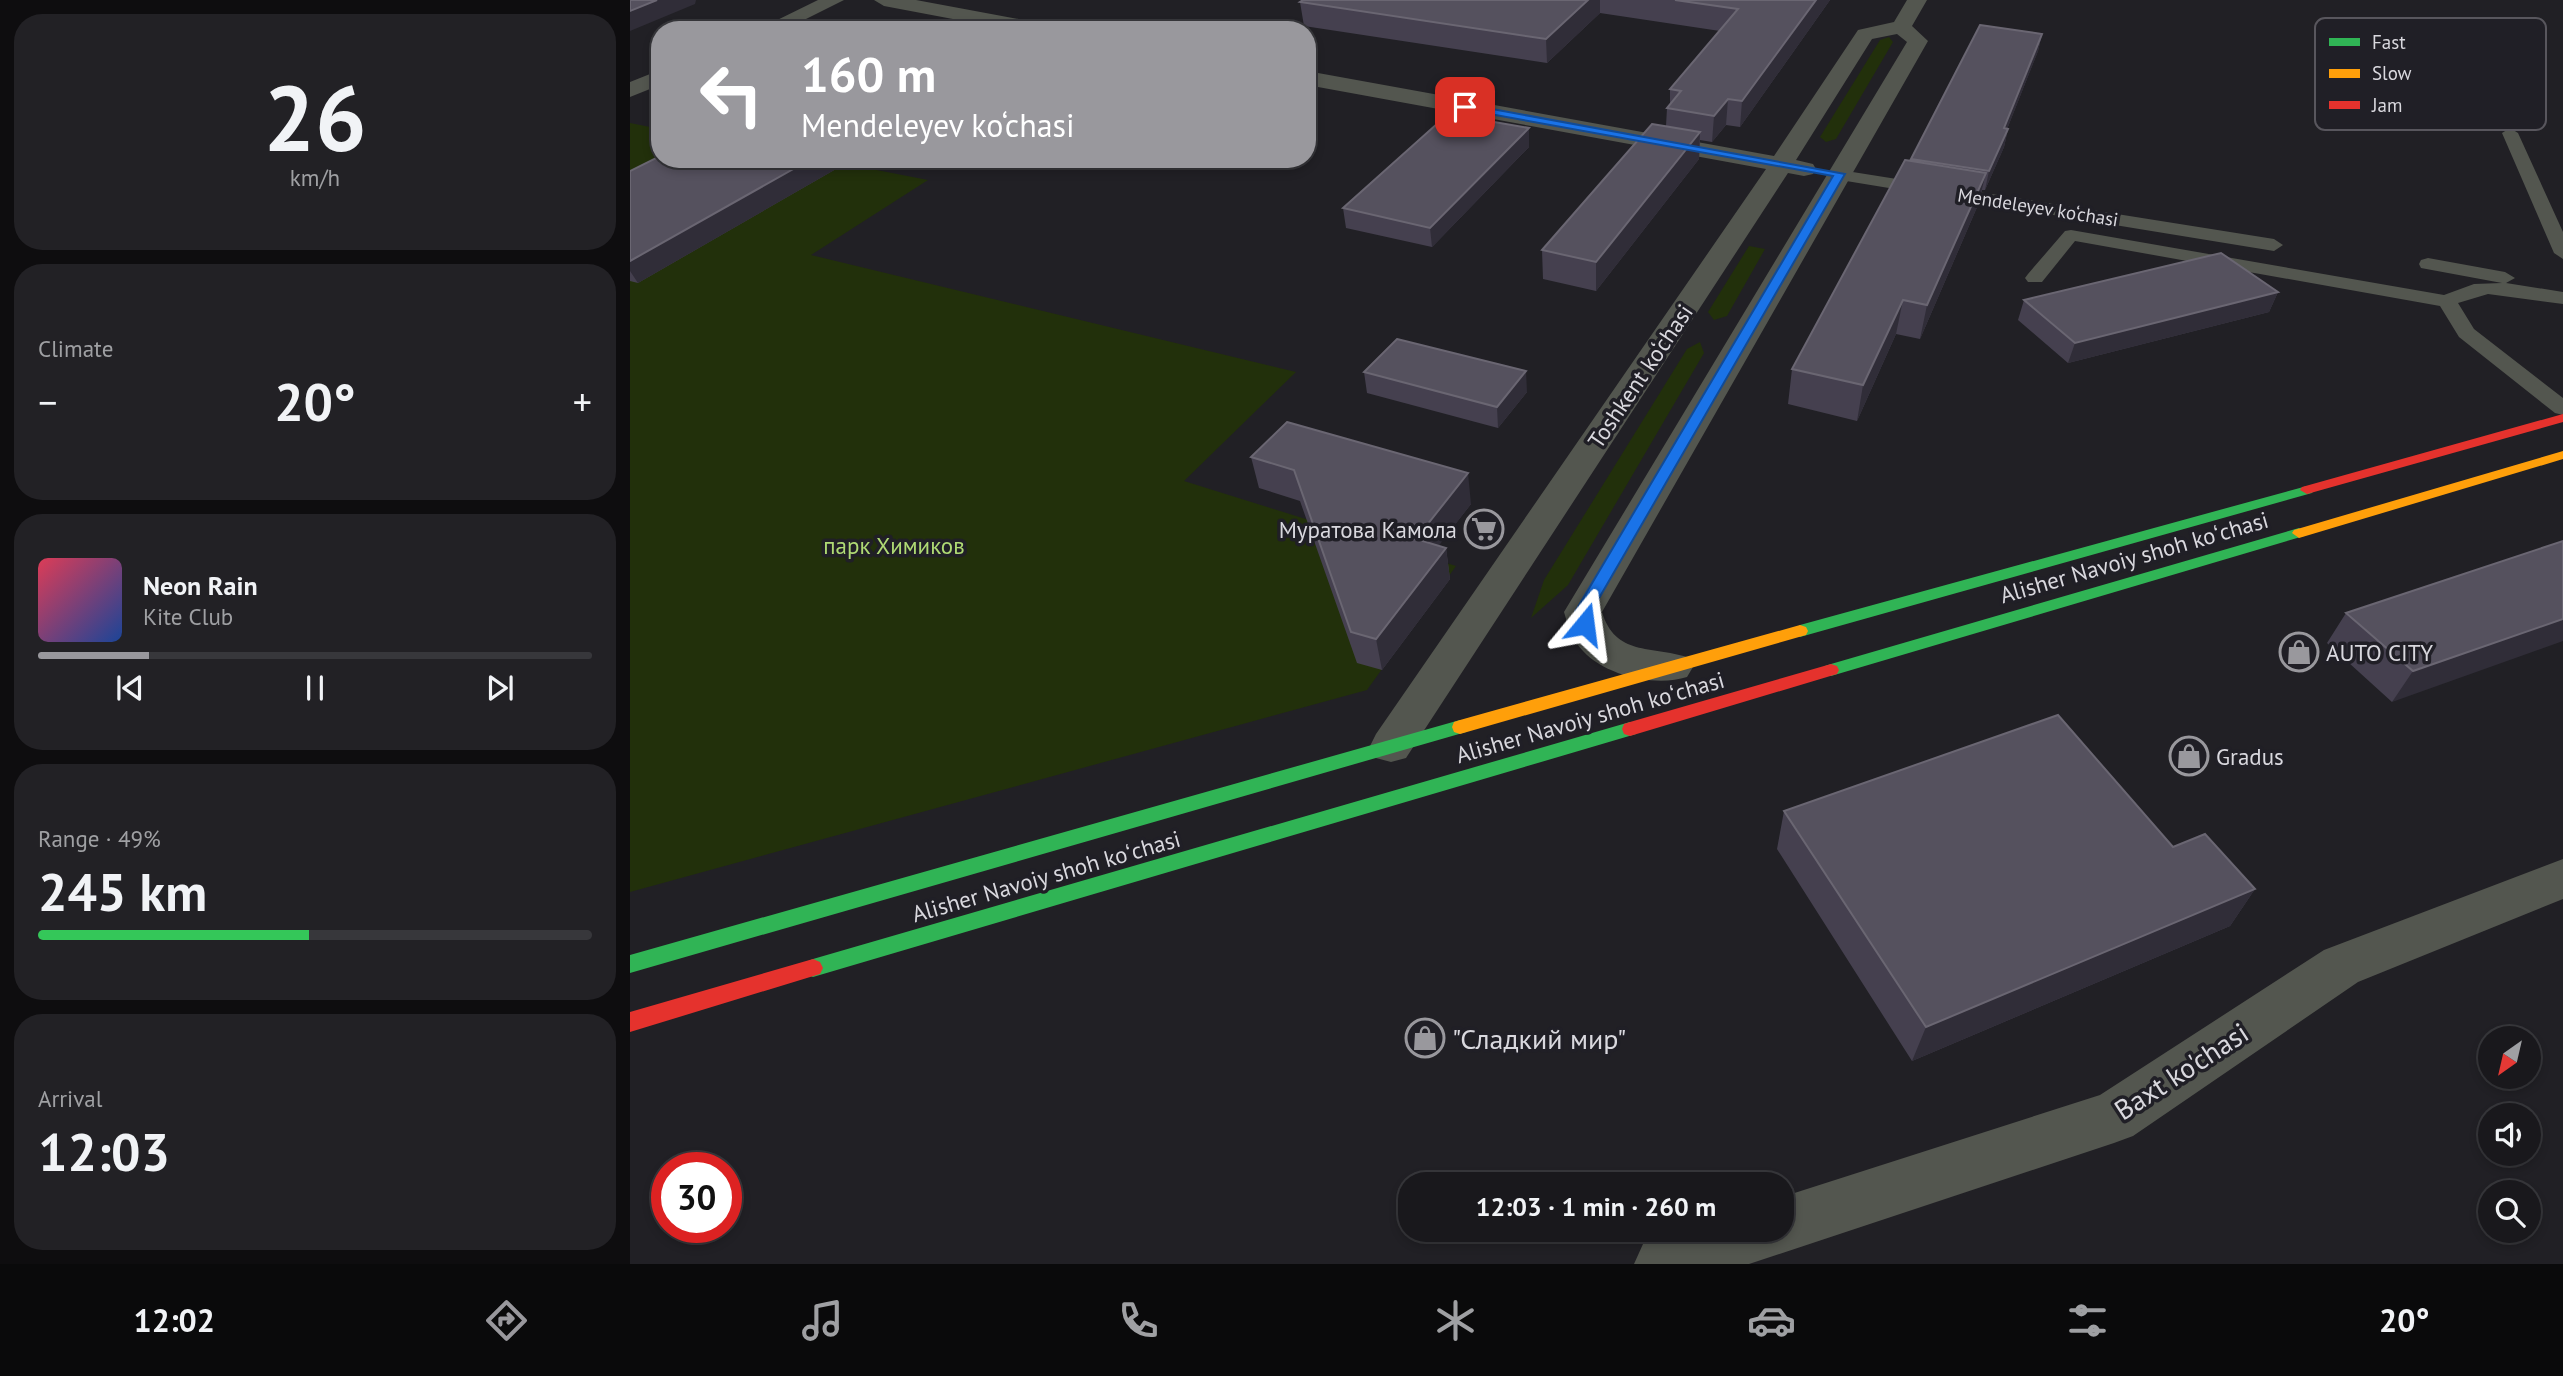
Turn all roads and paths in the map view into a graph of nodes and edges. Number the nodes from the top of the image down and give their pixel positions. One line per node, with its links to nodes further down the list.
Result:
1 (834, 0): 4 (street)
2 (884, 0): 5 (street)
3 (1917, 0): 6 (street)
4 (787, 21)
5 (997, 21)
6 (1900, 27): 11 (street, Toshkent ko‘chasi); 12 (street)
7 (1316, 80): 11 (street, Mendeleyev ko‘chasi)
8 (651, 81): 9 (street)
9 (630, 90)
10 (2510, 133): 14 (lane)
11 (1781, 165): 12 (street, Mendeleyev ko‘chasi); 24 (street, Toshkent ko‘chasi)
12 (1840, 174): 13 (lane, Mendeleyev ko‘chasi); 23 (street)
13 (2274, 245)
14 (2563, 253)
15 (2428, 264): 17 (lane)
16 (2035, 278): 19 (lane)
17 (2563, 289)
18 (2563, 298): 19 (lane)
19 (2447, 301): 20 (lane)
20 (2563, 408)
21 (2563, 418): 23 (main road, Alisher Navoiy shoh koʻchasi)
22 (2563, 456): 27 (main road, Alisher Navoiy shoh koʻchasi)
23 (1673, 667): 24 (main road, Alisher Navoiy shoh koʻchasi)
24 (1391, 746): 26 (main road, Alisher Navoiy shoh koʻchasi)
25 (2563, 879): 28 (street, Baxt ko'chasi)
26 (630, 964)
27 (630, 1022)
28 (1794, 1221)
29 (1730, 1242): 30 (street)
30 (1663, 1264)

